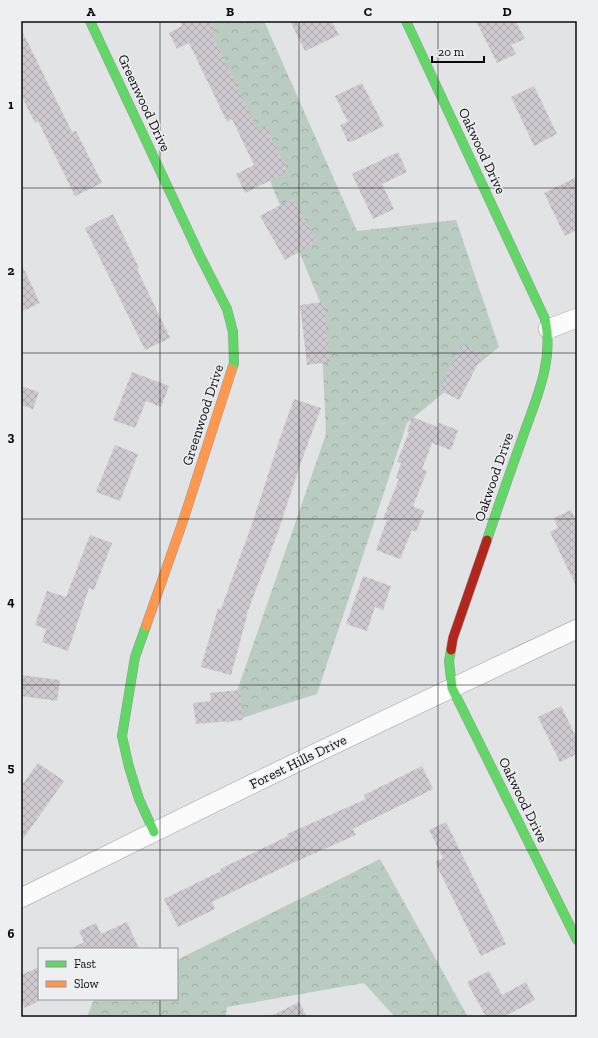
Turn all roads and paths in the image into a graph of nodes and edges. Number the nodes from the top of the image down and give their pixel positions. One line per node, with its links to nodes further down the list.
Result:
1 (90, 21): 7 (street, Greenwood Drive)
2 (406, 21): 4 (street, Oakwood Drive)
3 (577, 318): 4 (street)
4 (548, 329): 6 (street, Oakwood Drive)
5 (577, 629): 6 (street, Forest Hills Drive)
6 (452, 688): 7 (street, Forest Hills Drive); 9 (street, Oakwood Drive)
7 (154, 832): 8 (street, Forest Hills Drive)
8 (21, 898)
9 (577, 940)

